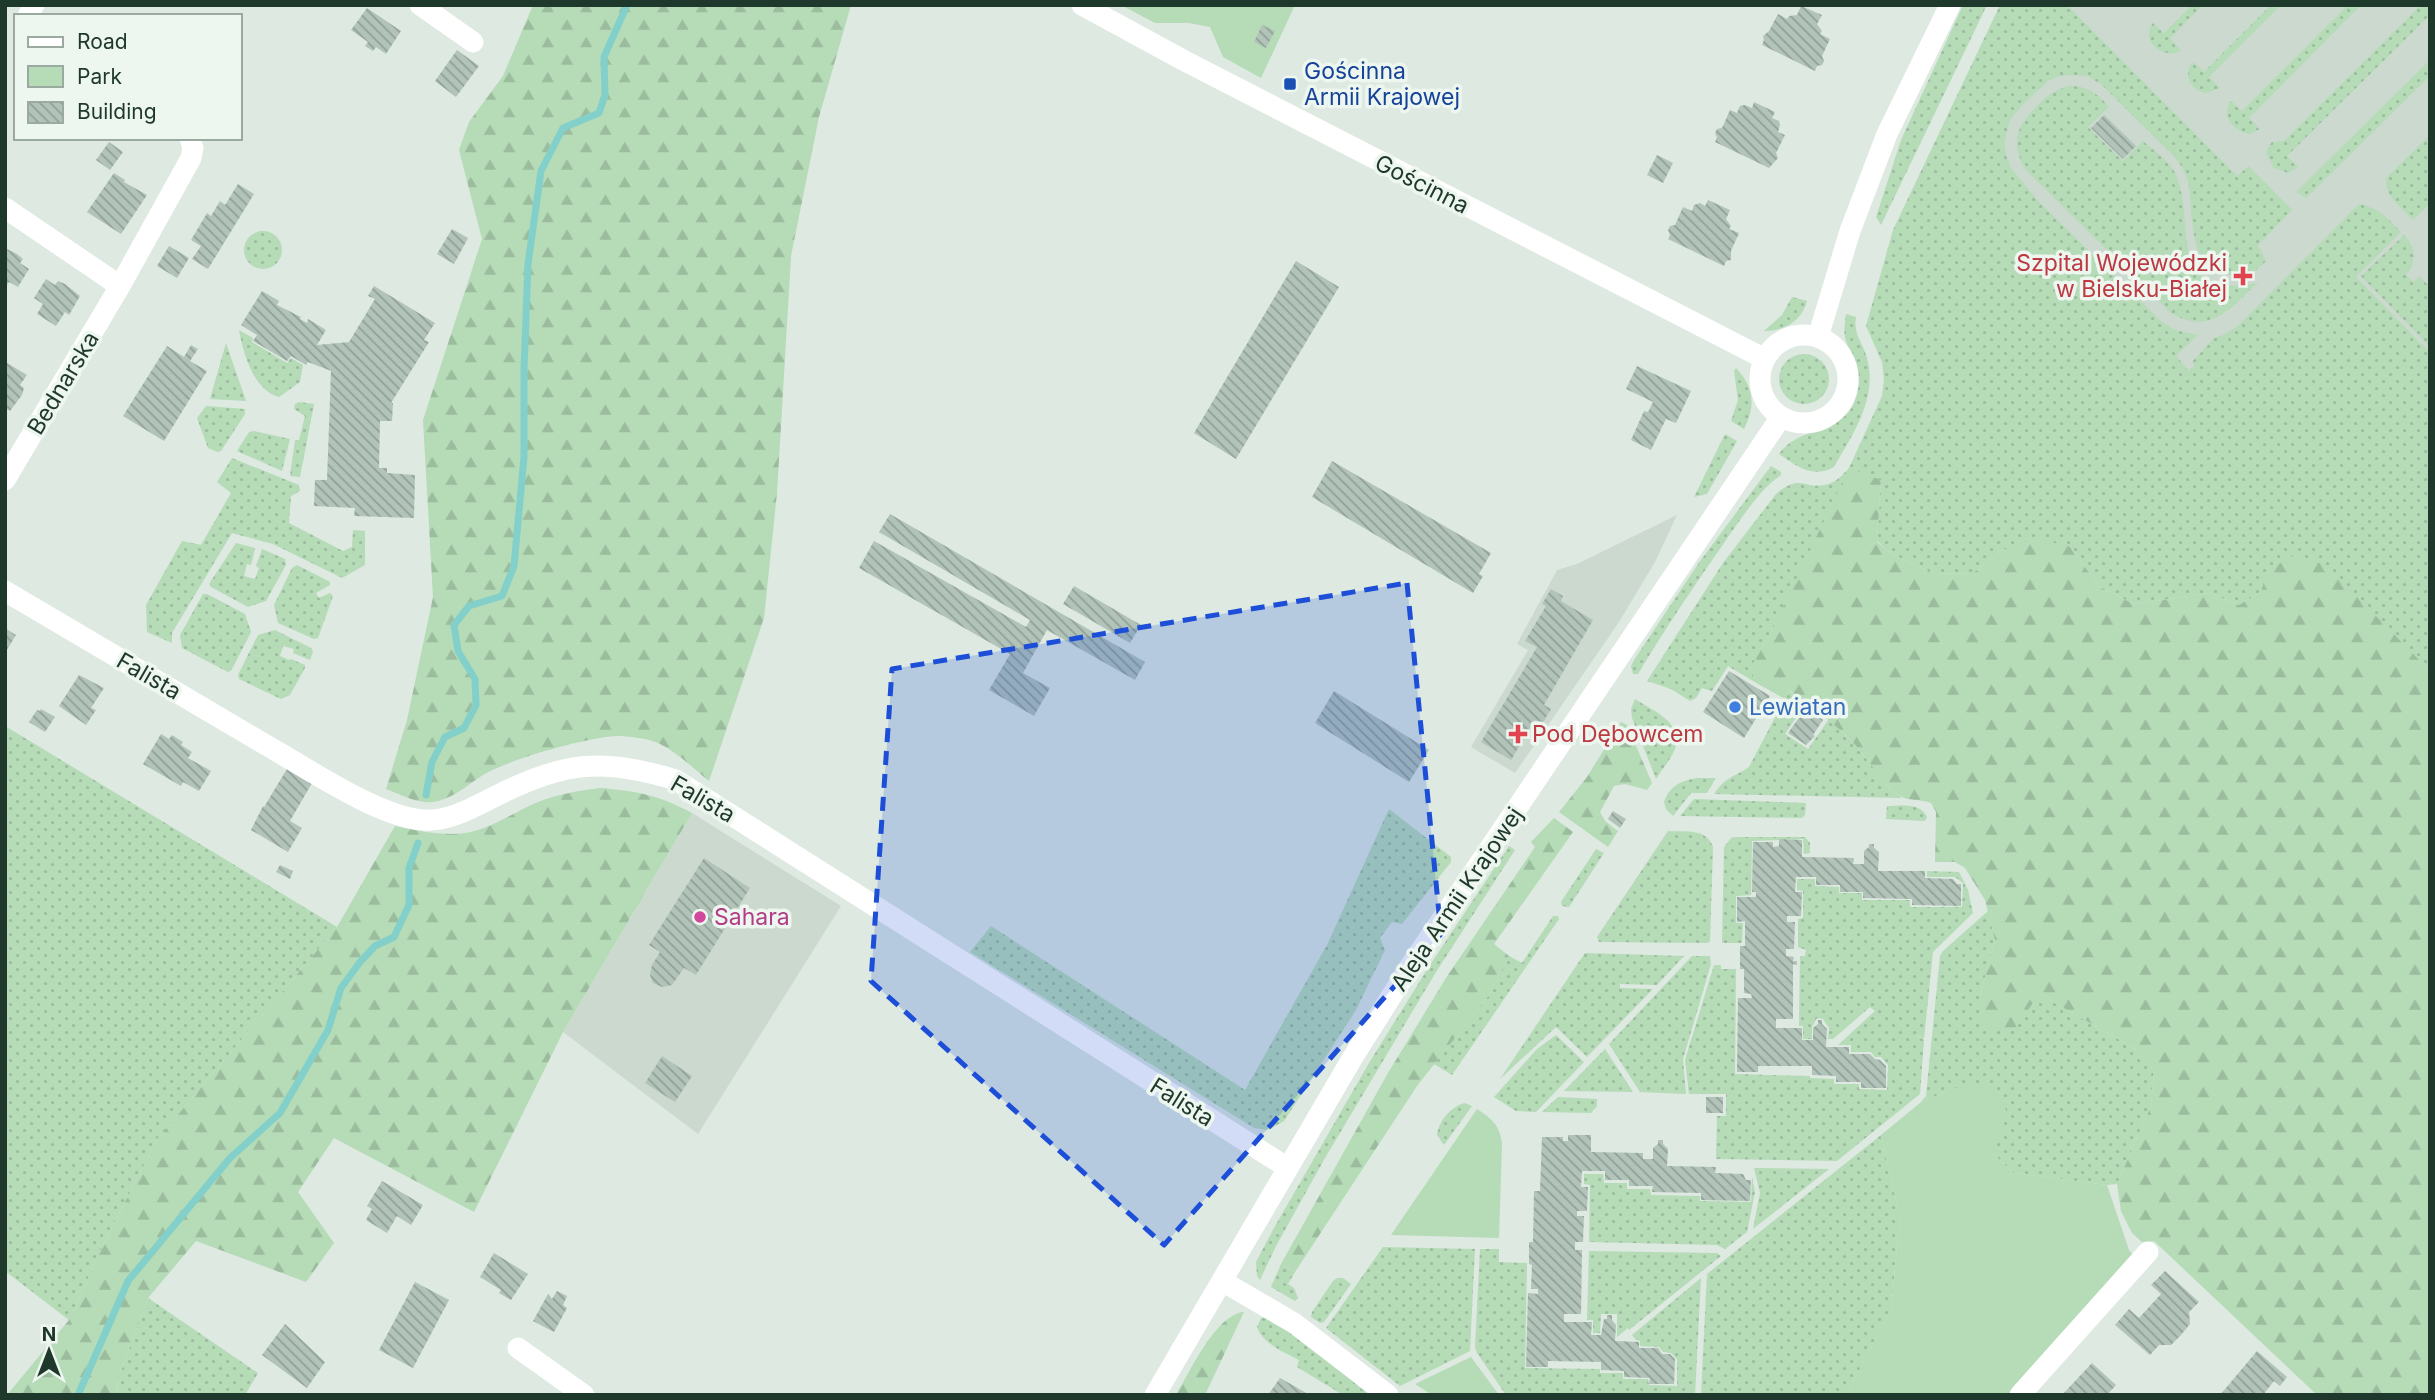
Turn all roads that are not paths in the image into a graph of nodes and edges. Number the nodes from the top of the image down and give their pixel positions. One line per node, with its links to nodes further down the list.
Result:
1 (420, 5): 4 (street)
2 (1082, 5): 9 (street, Gościnna)
3 (1950, 5): 8 (street)
4 (473, 42)
5 (191, 140): 7 (street, Bednarska)
6 (5, 208): 7 (street)
7 (120, 286): 11 (street, Bednarska)
8 (1818, 337): 9 (street); 10 (street)
9 (1765, 359): 10 (street)
10 (1781, 417): 13 (street, Aleja Armii Krajowej)
11 (5, 480)
12 (5, 591): 13 (street, Falista)
13 (1288, 1168): 15 (street, Aleja Armii Krajowej)
14 (2148, 1252): 20 (street)
15 (1222, 1281): 17 (street); 19 (street, Aleja Armii Krajowej)
16 (518, 1348): 18 (street)
17 (1382, 1393)
18 (584, 1395)
19 (1155, 1395)
20 (2020, 1395)

